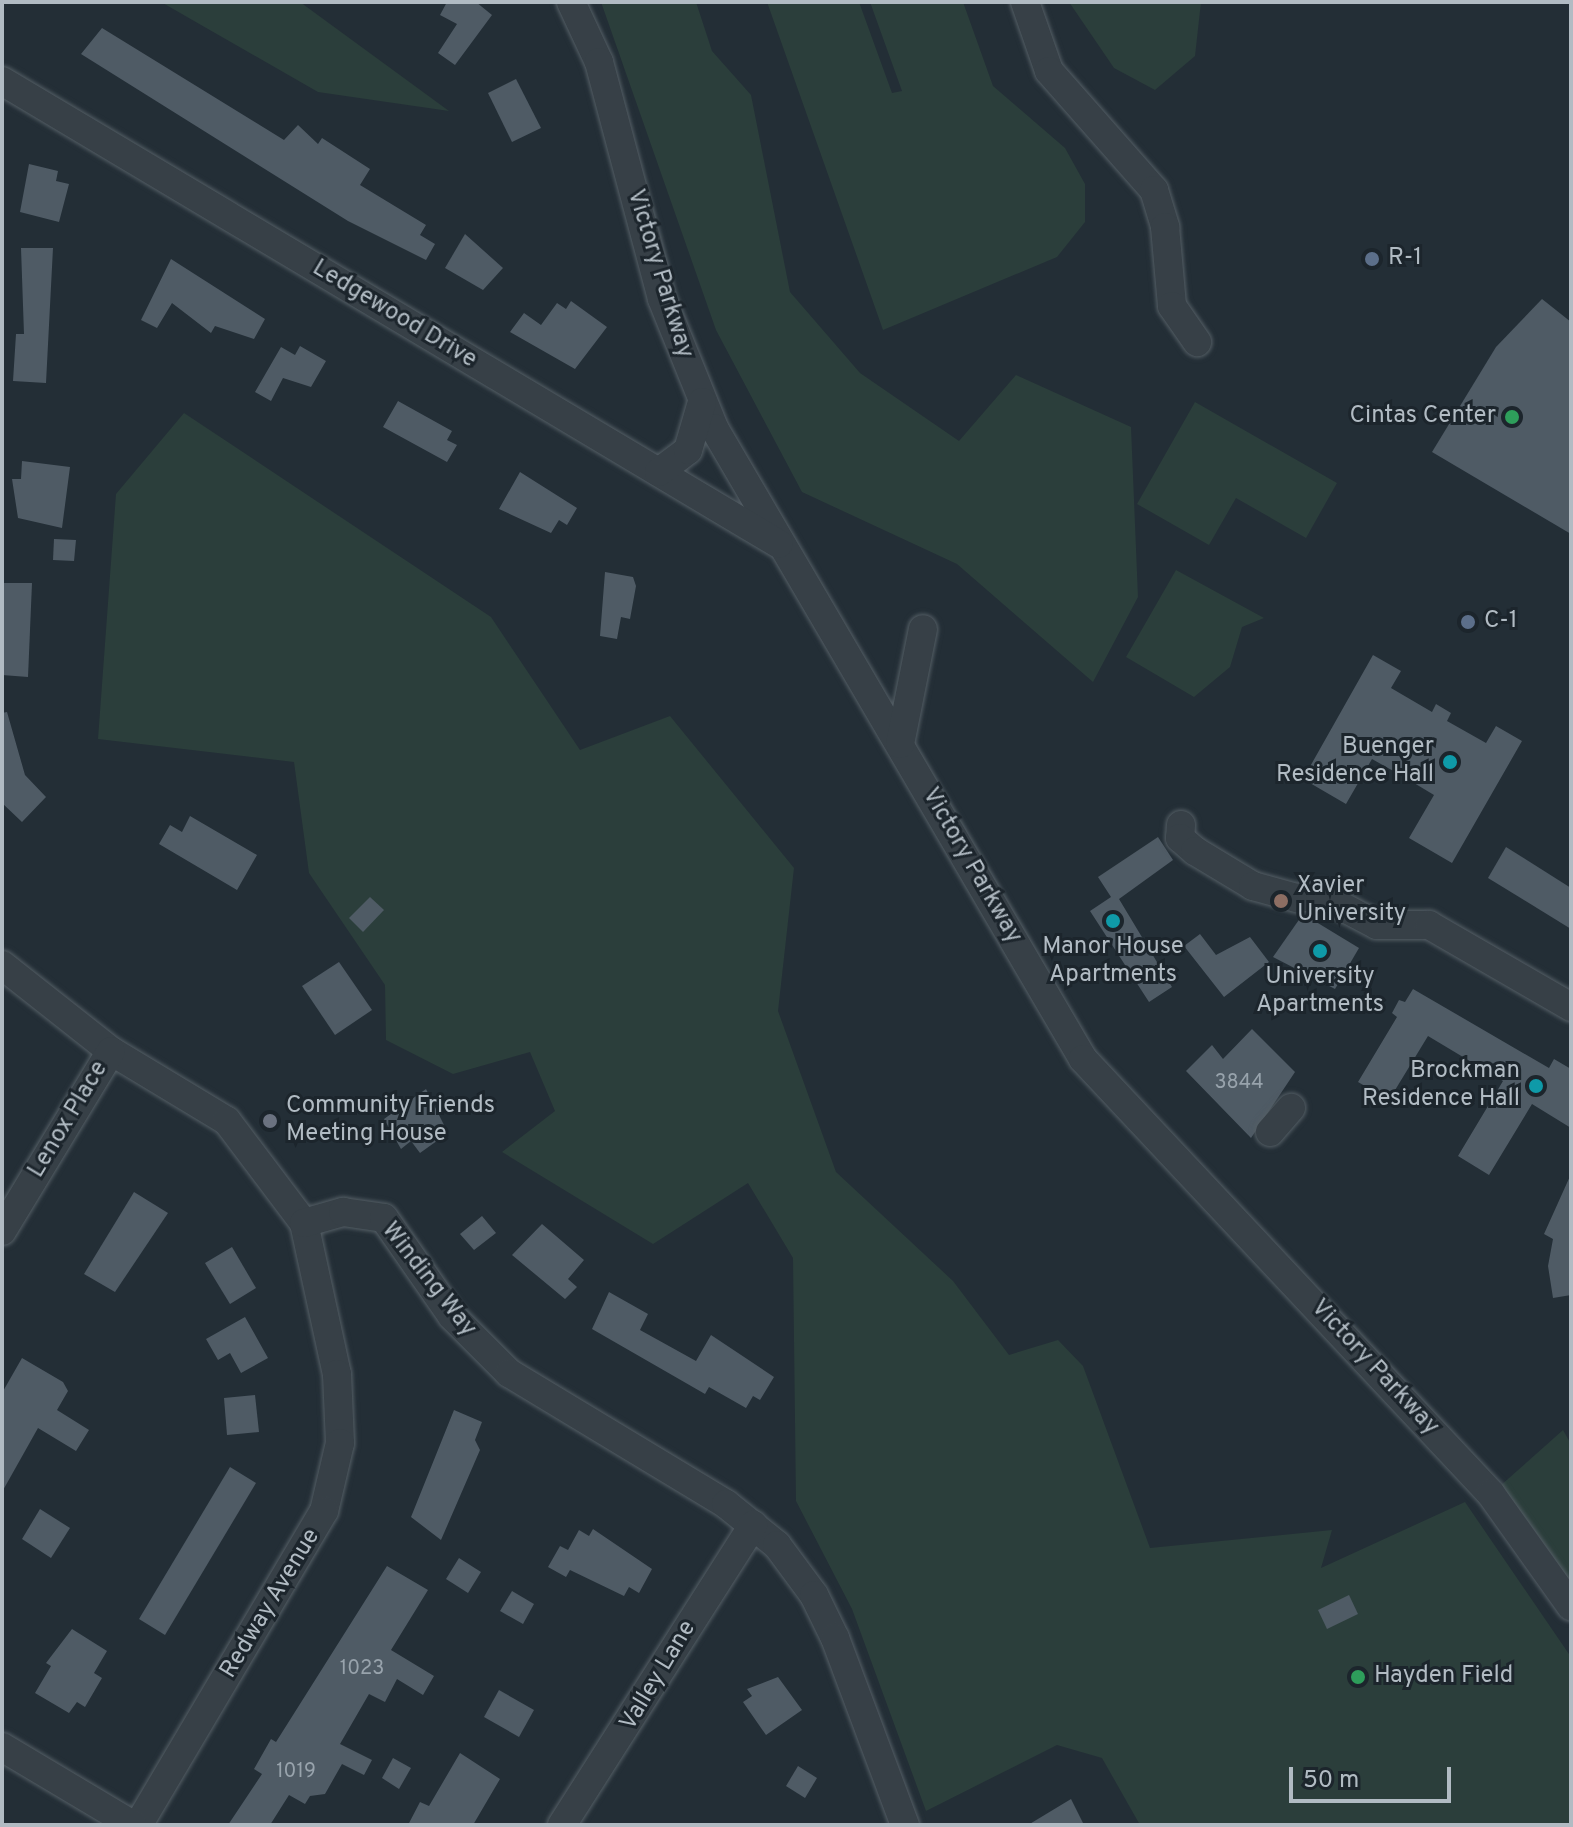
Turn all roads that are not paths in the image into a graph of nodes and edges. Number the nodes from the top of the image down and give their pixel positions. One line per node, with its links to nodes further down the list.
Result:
1 (571, 2): 5 (street, Victory Parkway)
2 (1025, 2): 4 (street)
3 (2, 81): 6 (street, Ledgewood Drive)
4 (1197, 342)
5 (702, 402): 6 (street); 7 (street, Victory Parkway)
6 (659, 472): 7 (street, Ledgewood Drive)
7 (787, 548): 9 (street, Victory Parkway)
8 (923, 629): 9 (street)
9 (900, 744): 19 (street, Victory Parkway)
10 (1181, 825): 12 (street)
11 (2, 965): 13 (street)
12 (1571, 1007)
13 (111, 1051): 16 (street); 17 (street, Lenox Place)
14 (1291, 1108): 15 (street)
15 (1270, 1132)
16 (304, 1223): 18 (street, Winding Way); 21 (street, Redway Avenue)
17 (2, 1231)
18 (753, 1525): 22 (street, Valley Lane); 23 (street, Winding Way)
19 (1571, 1606)
20 (2, 1747): 21 (street)
21 (136, 1825)
22 (562, 1825)
23 (905, 1825)

